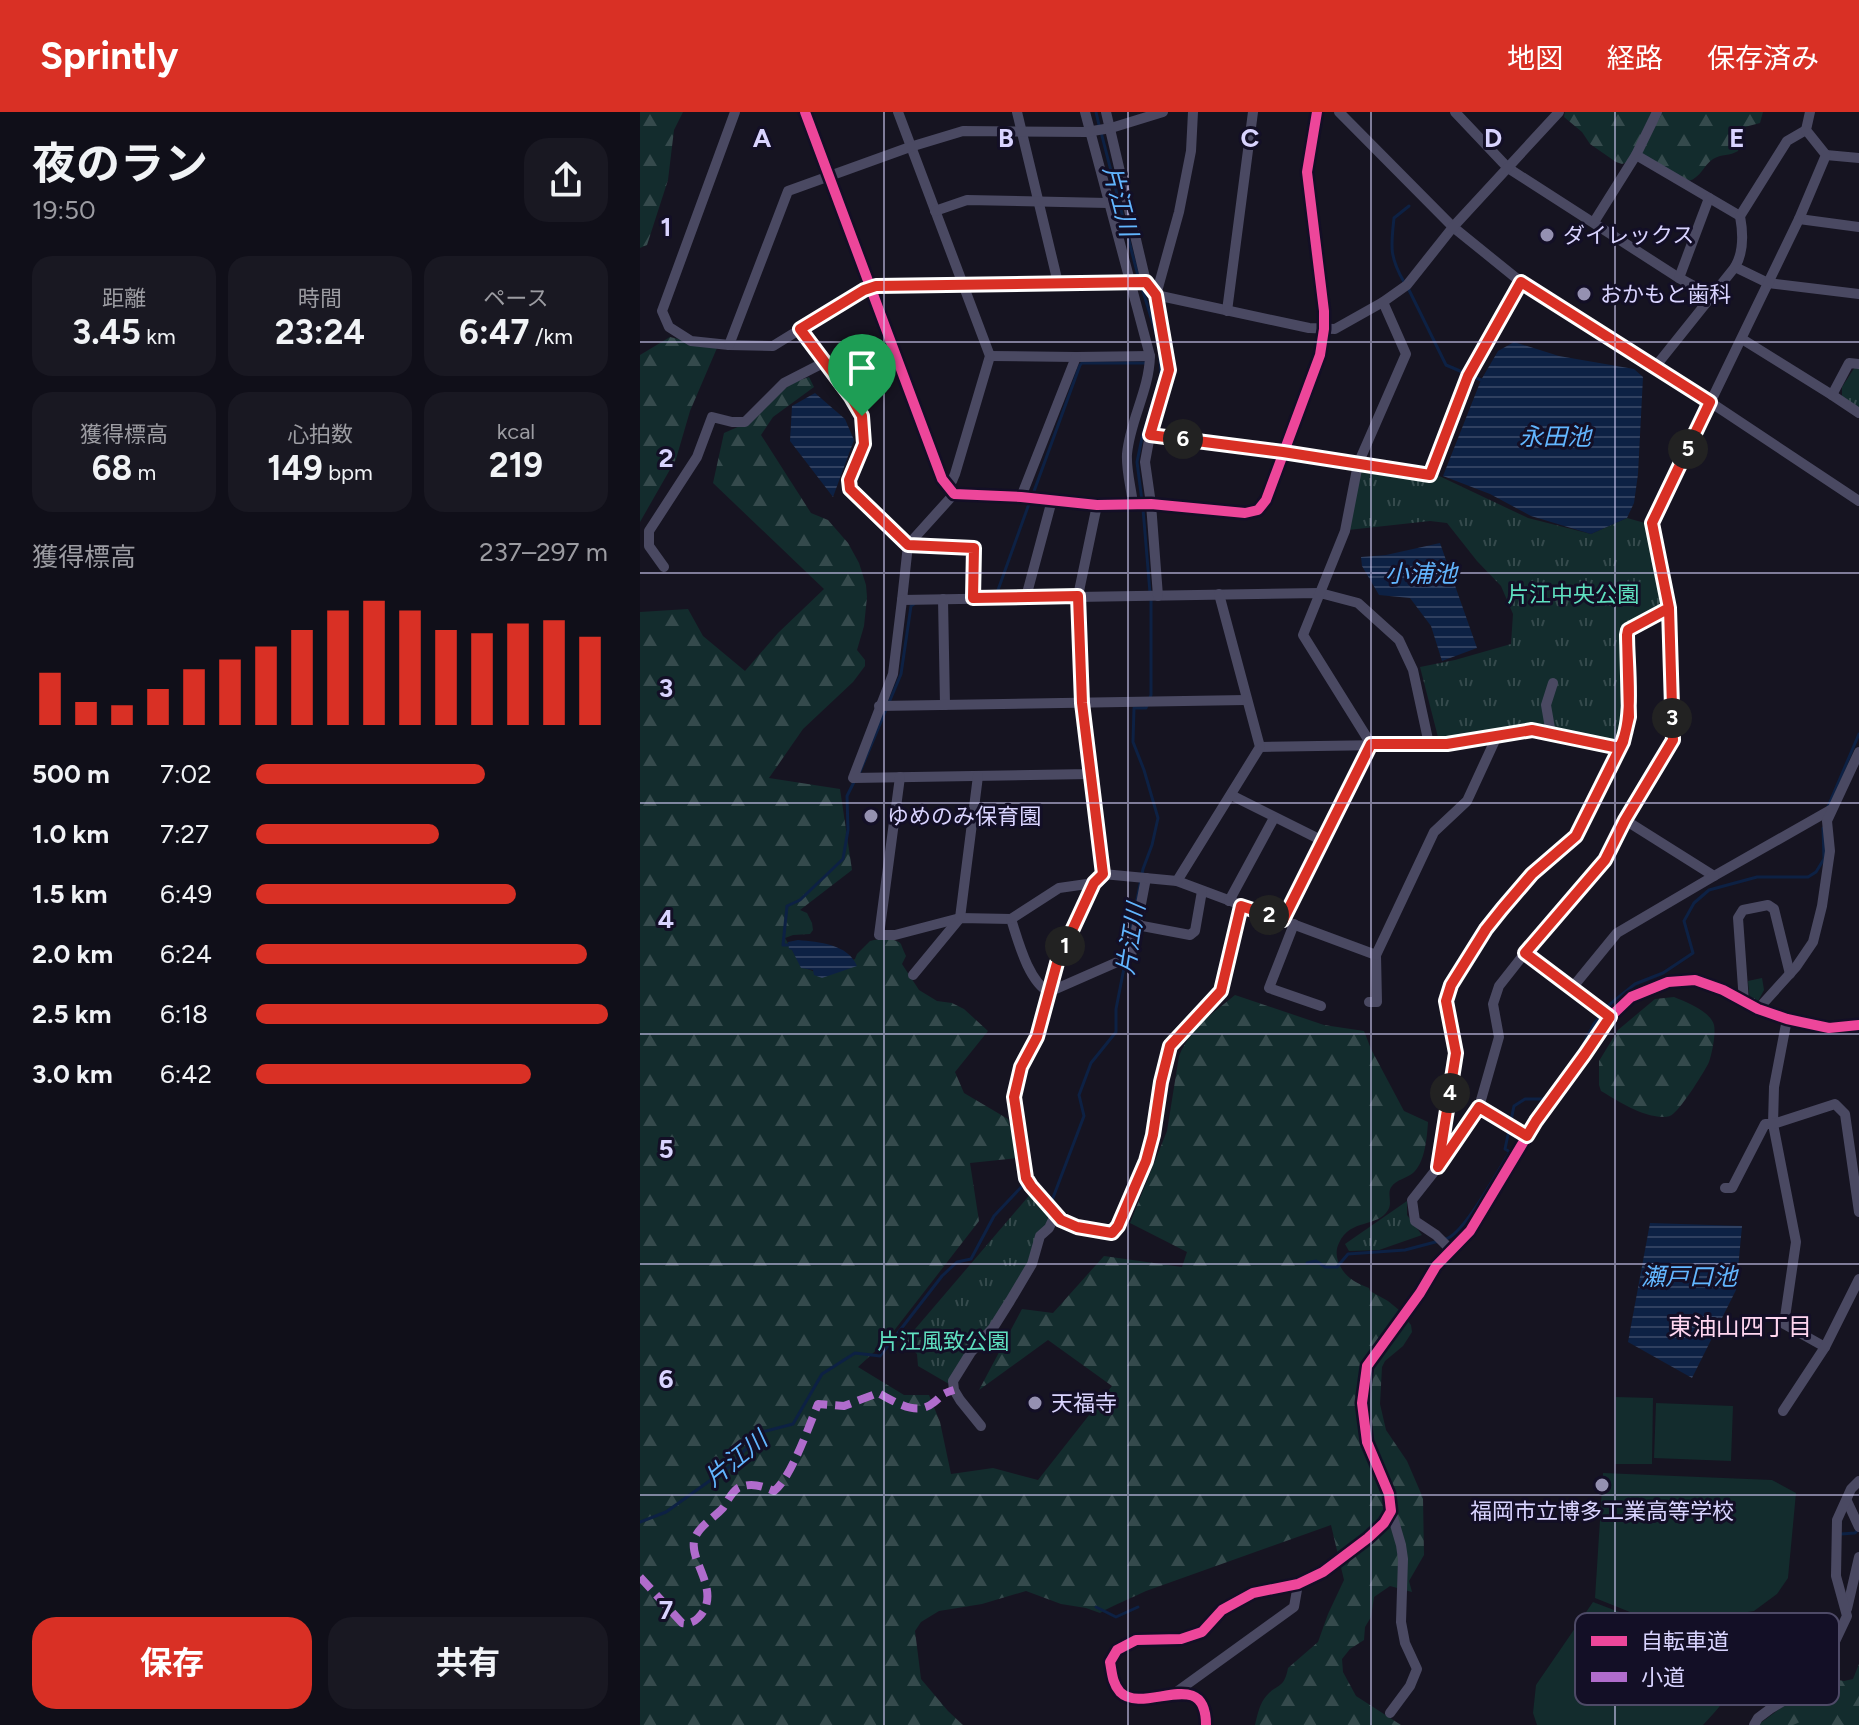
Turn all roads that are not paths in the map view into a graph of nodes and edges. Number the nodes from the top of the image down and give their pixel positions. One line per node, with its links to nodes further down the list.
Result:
1 (735, 112): 52 (street)
2 (805, 112): 25 (street)
3 (898, 112): 20 (street)
4 (1017, 112): 18 (street)
5 (1085, 112): 19 (street)
6 (1106, 112): 16 (street)
7 (1163, 112): 16 (street)
8 (1193, 112): 45 (street)
9 (1253, 112): 48 (street)
10 (1317, 112): 50 (street)
11 (1339, 112): 33 (street)
12 (1455, 112): 24 (street)
13 (1559, 112): 24 (street)
14 (1657, 112): 21 (street)
15 (1810, 112): 17 (street)
16 (1111, 128): 19 (street); 38 (street)
17 (1806, 130): 22 (street); 30 (street)
18 (1022, 132): 19 (street); 20 (street); 27 (street)
19 (1090, 132): 28 (street)
20 (910, 147): 25 (street); 29 (street)
21 (1636, 155): 26 (street); 32 (street)
22 (1826, 155): 23 (street); 31 (street)
23 (1859, 158)
24 (1508, 168): 32 (street); 33 (street)
25 (829, 177): 43 (street); 52 (street)
26 (1709, 198): 30 (street); 36 (street)
27 (1039, 202): 28 (street); 29 (street); 40 (street)
28 (1108, 203): 37 (street)
29 (935, 211): 42 (street)
30 (1740, 216): 35 (street)
31 (1799, 219): 34 (street); 41 (street)
32 (1594, 222): 36 (street)
33 (1453, 227): 39 (street); 47 (street)
34 (1859, 227)
35 (1735, 267): 41 (street); 46 (street)
36 (1679, 278): 46 (street)
37 (1130, 282): 38 (street); 40 (street); 55 (street)
38 (1146, 282): 45 (street)
39 (1521, 282): 58 (street); 64 (street)
40 (1058, 283): 42 (street)
41 (1768, 283): 44 (street); 51 (street)
42 (963, 285): 43 (street); 53 (street)
43 (870, 288): 49 (street); 65 (street)
44 (1859, 294)
45 (1156, 295): 48 (street); 62 (street)
46 (1712, 296): 58 (street)
47 (1383, 302): 50 (street); 64 (street)
48 (1227, 311): 50 (street)
49 (800, 329): 52 (street); 56 (street)
50 (1324, 329): 63 (street)
51 (1742, 339): 59 (street); 60 (street)
52 (729, 345)
53 (990, 356): 54 (street); 65 (street)
54 (1076, 357): 55 (street); 67 (street)
55 (1150, 360): 70 (street)
56 (825, 362): 73 (street); 74 (street)
57 (1859, 364): 59 (street)
58 (1655, 367): 60 (street)
59 (1832, 395): 61 (street)
60 (1710, 402): 69 (street); 83 (street)
61 (1859, 413)
62 (1150, 435): 63 (street); 71 (street)
63 (1283, 452): 64 (street); 71 (street)
64 (1358, 464): 75 (street)
65 (945, 485): 66 (street)
66 (954, 494): 67 (street); 73 (street)
67 (1028, 497): 68 (street)
68 (1052, 500): 72 (street); 79 (street)
69 (1859, 501)
70 (1135, 503): 71 (street); 72 (street)
71 (1151, 504): 78 (street)
72 (1097, 505): 77 (street)
73 (908, 545): 80 (street); 81 (street)
74 (664, 567)
75 (1320, 593): 76 (street); 91 (street); 92 (street)
76 (1219, 594): 78 (street); 85 (street)
77 (1078, 596): 78 (street); 79 (street); 86 (street)
78 (1158, 596)
79 (1026, 597): 80 (street)
80 (973, 598): 82 (street)
81 (902, 600): 82 (street); 88 (street)
82 (943, 603): 87 (street)
83 (1669, 608): 94 (street); 103 (street)
84 (1553, 683): 89 (street)
85 (1246, 700): 86 (street); 93 (street)
86 (1082, 703): 87 (street); 96 (street)
87 (945, 705): 88 (street)
88 (885, 706): 99 (street)
89 (1551, 734): 90 (street); 94 (street)
90 (1497, 736): 92 (street); 118 (street)
91 (1371, 744): 92 (street); 93 (street); 104 (street)
92 (1429, 744)
93 (1260, 747): 100 (street)
94 (1619, 748): 133 (street)
95 (1859, 752): 97 (street)
96 (1090, 774): 98 (street); 105 (street)
97 (1854, 775): 101 (street)
98 (978, 776): 99 (street); 113 (street)
99 (900, 777): 113 (street)
100 (1231, 795): 102 (street); 108 (street)
101 (1831, 809): 106 (street); 119 (street)
102 (1274, 818): 104 (street); 111 (street)
103 (1625, 820): 106 (street); 117 (street)
104 (1323, 841): 115 (street)
105 (1103, 874): 107 (street); 109 (street)
106 (1714, 876): 121 (street)
107 (1146, 878): 108 (street); 116 (street)
108 (1177, 881): 110 (street)
109 (1094, 883): 114 (street); 122 (street)
110 (1202, 891): 111 (street); 116 (street)
111 (1229, 901): 112 (street)
112 (1241, 906): 115 (street); 136 (street)
113 (960, 918): 114 (street); 120 (street)
114 (1011, 919): 122 (street)
115 (1288, 922): 118 (street); 125 (street)
116 (1137, 925): 122 (street)
117 (1525, 953): 121 (street); 130 (street)
118 (1376, 955): 123 (street)
119 (1790, 974): 124 (street); 126 (street)
120 (913, 975)
121 (1572, 988): 127 (street)
122 (1049, 992): 136 (street)
123 (1369, 1002)
124 (1744, 1002): 126 (street); 127 (street)
125 (1318, 1003)
126 (1758, 1009): 128 (street)
127 (1610, 1016): 132 (street)
128 (1787, 1019): 129 (street); 131 (street)
129 (1859, 1025)
130 (1479, 1107): 132 (street); 133 (street)
131 (1773, 1124): 134 (street); 135 (street); 139 (street)
132 (1527, 1136): 137 (street)
133 (1438, 1167): 137 (street)
134 (1725, 1188)
135 (1859, 1212)
136 (1056, 1213): 141 (street)
137 (1449, 1248): 144 (street)
138 (1859, 1279): 139 (street)
139 (1825, 1347): 140 (street)
140 (1783, 1411)
141 (981, 1426)
142 (1859, 1481): 143 (street)
143 (1847, 1501): 145 (street); 148 (street)
144 (1391, 1511): 147 (street); 152 (street)
145 (1858, 1524)
146 (1859, 1557): 148 (street)
147 (1298, 1584): 150 (street); 150 (street)
148 (1846, 1611): 149 (street)
149 (1839, 1633)
150 (1173, 1694): 153 (street)
151 (1777, 1705): 154 (street)
152 (1390, 1713)
153 (1206, 1725)
154 (1754, 1725)

